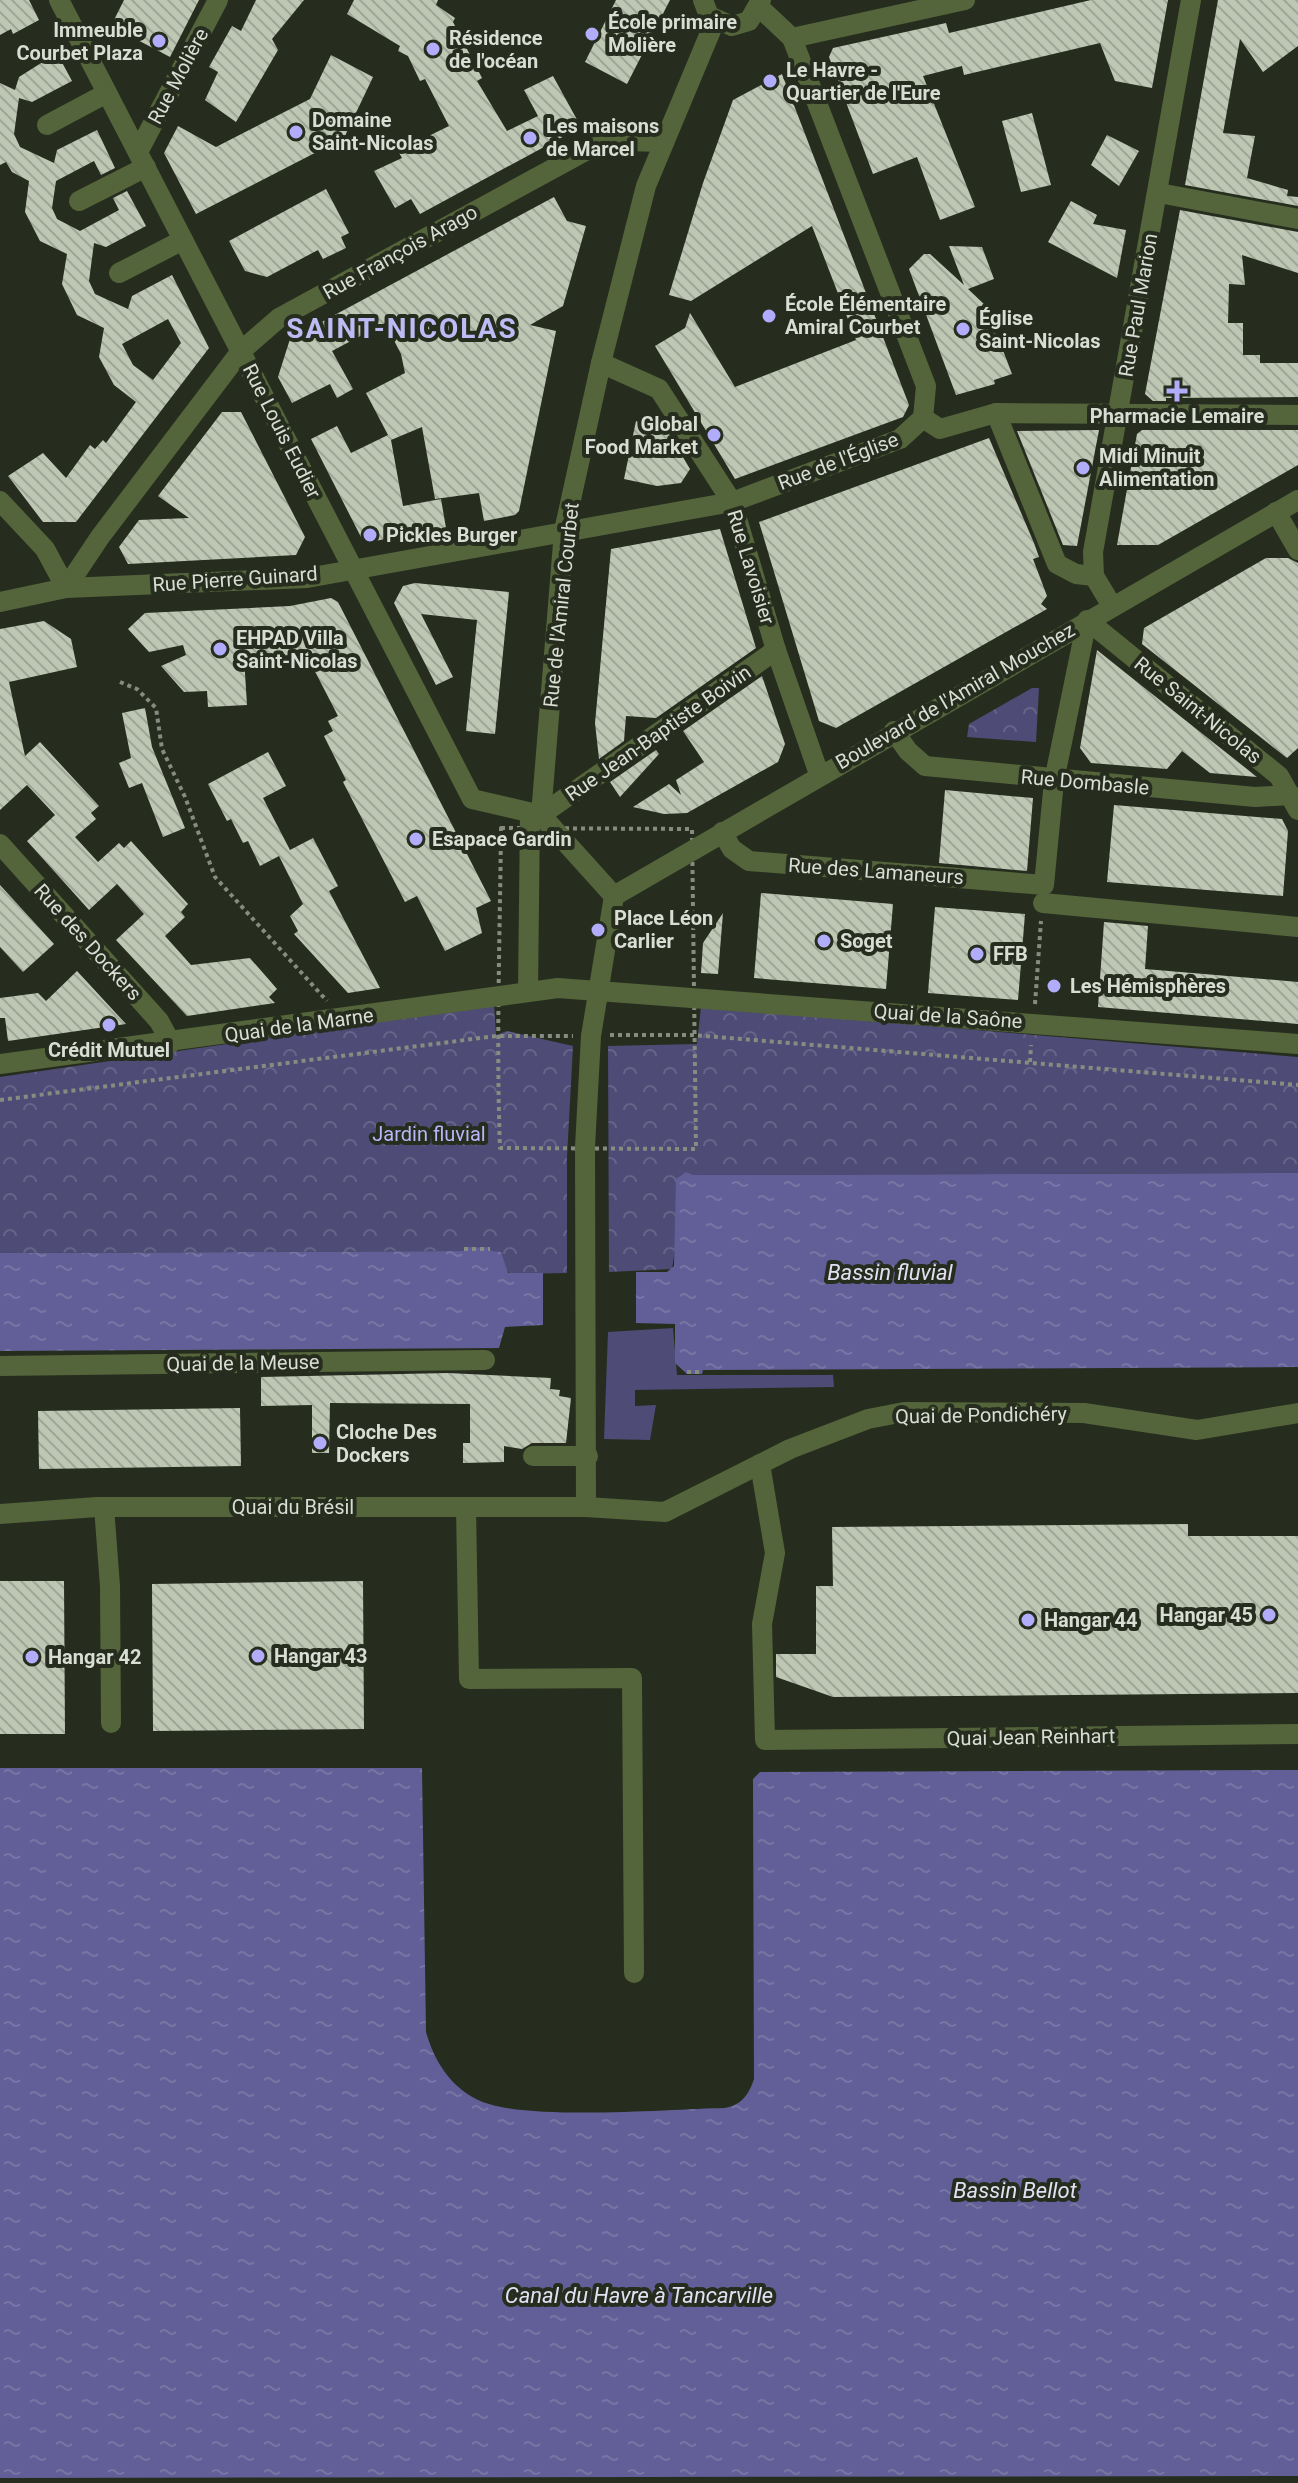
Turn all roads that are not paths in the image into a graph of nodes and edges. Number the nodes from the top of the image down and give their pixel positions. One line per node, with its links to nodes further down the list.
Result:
1 (59, 0): 9 (street, Rue Louis Eudier)
2 (218, 0): 12 (street, Rue Molière)
3 (703, 0): 7 (street)
4 (965, 0): 8 (street)
5 (1191, 0): 13 (street, Rue Paul Marion)
6 (760, 4): 7 (street); 8 (street)
7 (715, 21): 11 (street, Rue de l'Amiral Courbet)
8 (792, 38): 23 (street)
9 (107, 93): 10 (street); 12 (street, Rue Louis Eudier)
10 (47, 125)
11 (664, 142): 18 (street, Rue François Arago); 19 (street, Rue de l'Amiral Courbet)
12 (142, 160): 14 (street); 16 (street, Rue Louis Eudier)
13 (1159, 193): 15 (street); 21 (street, Rue Paul Marion)
14 (79, 201)
15 (1298, 219)
16 (183, 240): 17 (street); 18 (street, Rue Louis Eudier)
17 (119, 273)
18 (241, 351): 30 (street, Rue Louis Eudier); 32 (street, Rue François Arago)
19 (601, 363): 26 (street, Rue Lavoisier); 28 (street, Rue de l'Amiral Courbet)
20 (996, 413): 21 (street); 23 (street); 31 (street)
21 (1120, 414): 22 (street); 31 (street, Rue Paul Marion)
22 (1298, 415)
23 (923, 418): 26 (street, Rue de l'Église)
24 (1298, 500): 27 (street, Boulevard de l'Amiral Mouchez)
25 (0, 501): 32 (street)
26 (732, 502): 28 (street, Rue de l'Église); 36 (street, Rue Lavoisier)
27 (1276, 512): 29 (street); 34 (street, Boulevard de l'Amiral Mouchez)
28 (564, 531): 30 (street, Rue Pierre Guinard); 41 (street, Rue de l'Amiral Courbet)
29 (1298, 550)
30 (354, 568): 32 (street, Rue Pierre Guinard); 41 (street, Rue Louis Eudier)
31 (1094, 576): 34 (street)
32 (66, 588): 33 (street, Rue Pierre Guinard)
33 (0, 602)
34 (1112, 606): 35 (street, Boulevard de l'Amiral Mouchez)
35 (1087, 620): 37 (street, Boulevard de l'Amiral Mouchez); 39 (street); 40 (street, Rue Saint-Nicolas)
36 (776, 650): 38 (street, Rue Lavoisier); 41 (street, Rue Jean-Baptiste Boivin)
37 (894, 731): 38 (street, Boulevard de l'Amiral Mouchez); 39 (street, Rue Dombasle)
38 (819, 774): 42 (street, Boulevard de l'Amiral Mouchez)
39 (1054, 781): 40 (street, Rue Dombasle); 44 (street)
40 (1295, 802)
41 (535, 814): 45 (street); 48 (street, Rue de l'Amiral Courbet)
42 (727, 841): 44 (street, Rue des Lamaneurs); 45 (street, Boulevard de l'Amiral Mouchez)
43 (0, 844): 49 (street, Rue des Dockers)
44 (1043, 894): 46 (street, Rue des Lamaneurs)
45 (614, 896): 47 (street)
46 (1298, 927)
47 (598, 989): 48 (street, Quai de la Marne); 50 (street, Quai de la Saône); 56 (street)
48 (528, 992): 49 (street, Quai de la Marne)
49 (171, 1043): 51 (street, Quai de la Marne)
50 (1298, 1044)
51 (0, 1064)
52 (485, 1360): 53 (street, Quai de la Meuse)
53 (0, 1366)
54 (1298, 1413): 57 (street, Quai de Pondichéry)
55 (533, 1456): 56 (street)
56 (588, 1456): 60 (street)
57 (760, 1464): 60 (street, Quai de Pondichéry); 63 (street, Quai Jean Reinhart)
58 (104, 1507): 59 (street, Quai du Brésil); 61 (street, Quai du Brésil); 62 (street)
59 (466, 1507): 60 (street, Quai du Brésil); 64 (street)
60 (586, 1507)
61 (0, 1514)
62 (111, 1723)
63 (1298, 1734)
64 (634, 1973)

